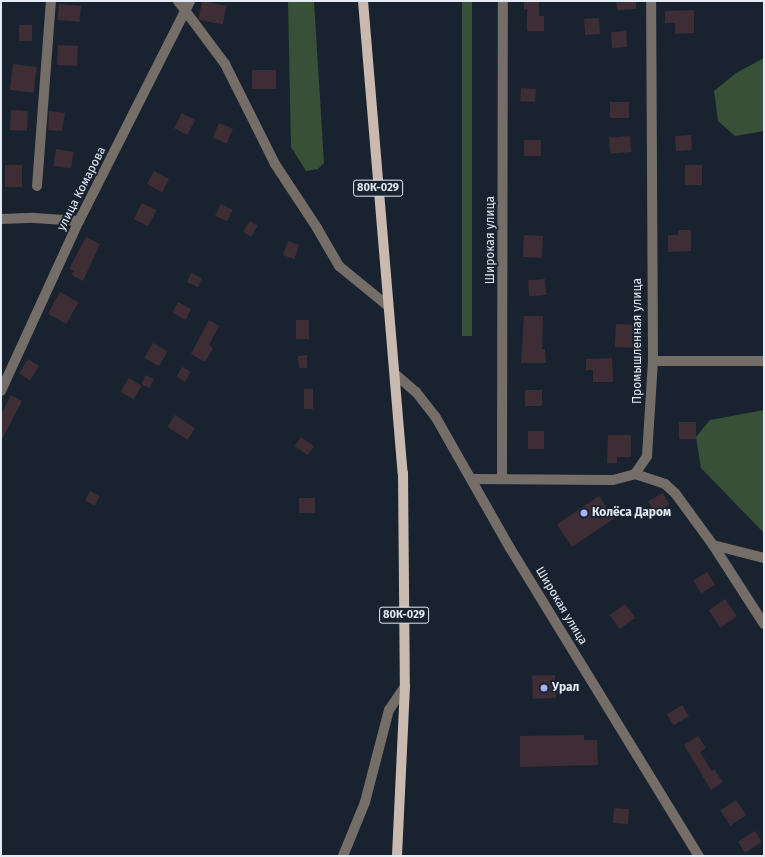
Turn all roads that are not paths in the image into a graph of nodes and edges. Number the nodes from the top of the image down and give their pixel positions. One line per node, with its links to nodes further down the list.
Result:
1 (51, 1): 7 (street)
2 (178, 1): 6 (street)
3 (363, 1): 10 (main road, 80К-029)
4 (503, 1): 16 (street, Широкая улица)
5 (651, 1): 11 (street, Промышленная улица)
6 (188, 5): 9 (street, улица Комарова); 10 (street)
7 (37, 186)
8 (1, 219): 9 (street)
9 (79, 221): 14 (street, улица Комарова)
10 (388, 306): 13 (main road, 80К-029)
11 (653, 361): 12 (street); 15 (street, Промышленная улица)
12 (764, 361)
13 (395, 374): 17 (street, Широкая улица); 21 (main road, 80К-029)
14 (1, 391)
15 (635, 474): 16 (street); 18 (street)
16 (502, 478): 17 (street)
17 (473, 479): 24 (street, Широкая улица)
18 (713, 545): 19 (street); 20 (street)
19 (764, 558)
20 (764, 624)
21 (405, 686): 22 (street); 23 (main road, 80К-029)
22 (343, 856)
23 (397, 856)
24 (699, 856)

